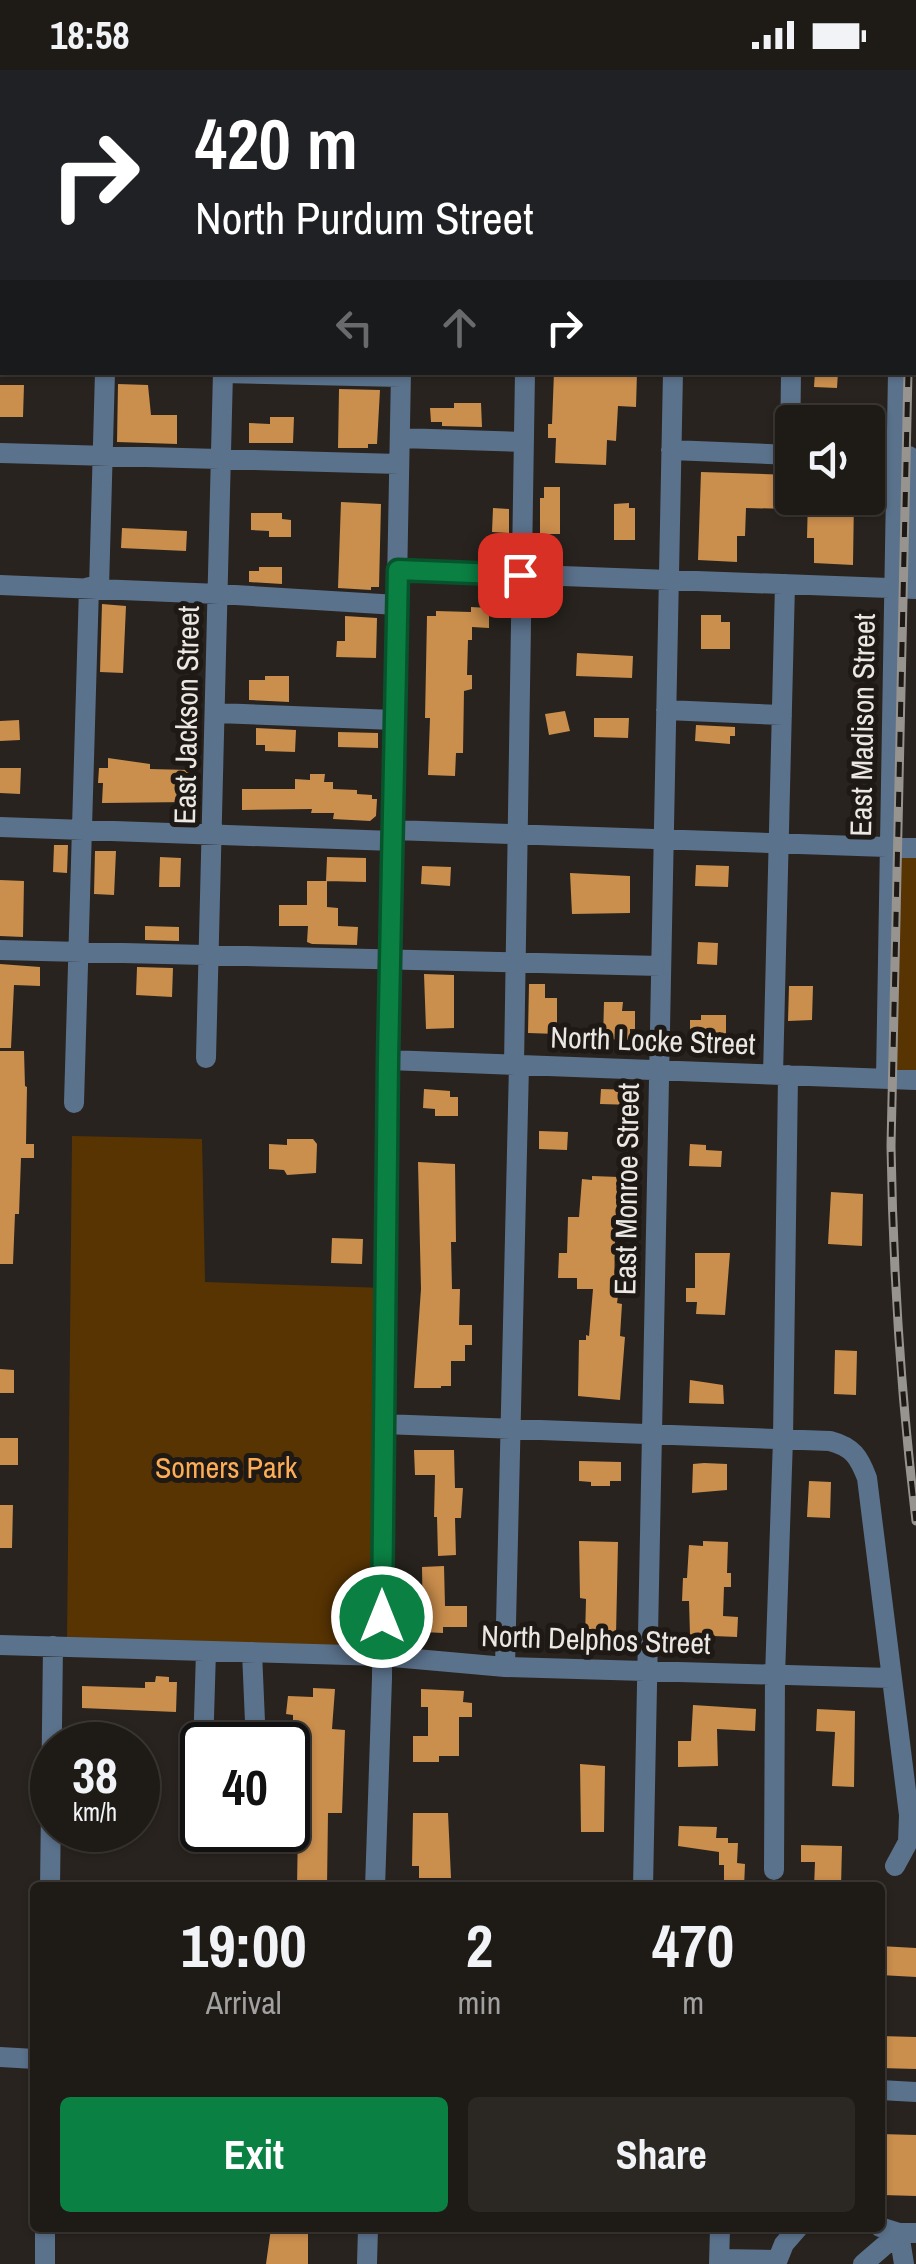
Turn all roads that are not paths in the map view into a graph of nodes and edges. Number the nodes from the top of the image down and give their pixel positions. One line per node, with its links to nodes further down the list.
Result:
1 (105, 375): 13 (street)
2 (223, 375): 16 (street, East Jackson Street)
3 (401, 375): 9 (street)
4 (525, 375): 10 (street)
5 (673, 375): 11 (street, East Monroe Street)
6 (791, 375): 8 (street)
7 (898, 375): 15 (street, East Madison Street)
8 (791, 405)
9 (400, 438): 10 (street); 17 (street)
10 (524, 442): 19 (street)
11 (670, 450): 14 (street); 20 (street, East Monroe Street)
12 (0, 452): 13 (street)
13 (104, 454): 16 (street); 23 (street)
14 (775, 454)
15 (909, 458): 24 (street, East Madison Street)
16 (221, 459): 17 (street); 25 (street, East Jackson Street)
17 (399, 464): 18 (street)
18 (398, 570): 19 (street); 26 (street)
19 (520, 575): 20 (street); 33 (street)
20 (668, 580): 21 (street); 27 (street, East Monroe Street)
21 (785, 584): 24 (street); 29 (street)
22 (0, 585): 23 (street)
23 (94, 588): 25 (street); 32 (street)
24 (908, 588): 38 (street, East Madison Street)
25 (219, 594): 26 (street); 28 (street, East Jackson Street)
26 (397, 606): 30 (street)
27 (666, 710): 29 (street); 36 (street, East Monroe Street)
28 (216, 713): 30 (street); 34 (street, East Jackson Street)
29 (782, 715): 37 (street)
30 (394, 720): 35 (street)
31 (0, 827): 32 (street)
32 (81, 830): 34 (street); 41 (street)
33 (516, 834): 35 (street); 36 (street); 44 (street)
34 (213, 835): 35 (street); 42 (street, East Jackson Street)
35 (392, 836): 43 (street)
36 (664, 839): 37 (street); 45 (street, East Monroe Street)
37 (779, 843): 38 (street); 50 (street)
38 (890, 848): 39 (street); 51 (street, East Madison Street)
39 (916, 848)
40 (0, 950): 41 (street)
41 (79, 952): 42 (street); 53 (street)
42 (209, 956): 43 (street); 46 (street, East Jackson Street)
43 (390, 959): 44 (street); 47 (street)
44 (515, 962): 45 (street); 48 (street)
45 (660, 966): 49 (street, East Monroe Street)
46 (206, 1058)
47 (388, 1060): 48 (street, North Locke Street); 54 (street)
48 (516, 1065): 49 (street, North Locke Street); 55 (street)
49 (658, 1070): 50 (street, North Locke Street); 56 (street, East Monroe Street)
50 (781, 1075): 51 (street, North Locke Street); 57 (street)
51 (886, 1078): 52 (street, North Locke Street)
52 (916, 1080)
53 (74, 1103)
54 (383, 1424): 55 (street); 62 (street)
55 (510, 1428): 56 (street); 63 (street)
56 (652, 1434): 57 (street); 64 (street, East Monroe Street)
57 (783, 1439): 65 (street); 66 (street)
58 (0, 1644): 59 (street, North Delphos Street)
59 (53, 1646): 60 (street, North Delphos Street); 71 (street)
60 (206, 1651): 61 (street, North Delphos Street); 67 (street)
61 (252, 1652): 62 (street, North Delphos Street); 68 (street)
62 (382, 1656): 63 (street, North Delphos Street); 72 (street)
63 (505, 1666): 64 (street, North Delphos Street)
64 (646, 1671): 65 (street, North Delphos Street); 73 (street, East Monroe Street)
65 (775, 1676): 66 (street, North Delphos Street); 70 (street)
66 (890, 1678): 69 (street)
67 (204, 1722)
68 (255, 1722)
69 (895, 1866)
70 (774, 1870)
71 (50, 1882)
72 (375, 1882)
73 (643, 1882)
74 (0, 2057): 75 (street)
75 (30, 2058)
76 (885, 2090): 77 (street)
77 (916, 2092)
78 (899, 2231): 87 (street); 88 (street)
79 (45, 2232): 85 (street)
80 (368, 2232): 86 (street)
81 (720, 2232): 83 (street)
82 (794, 2232): 84 (street)
83 (720, 2262): 84 (street)
84 (776, 2262)
85 (45, 2264)
86 (367, 2264)
87 (863, 2264)
88 (904, 2264)

